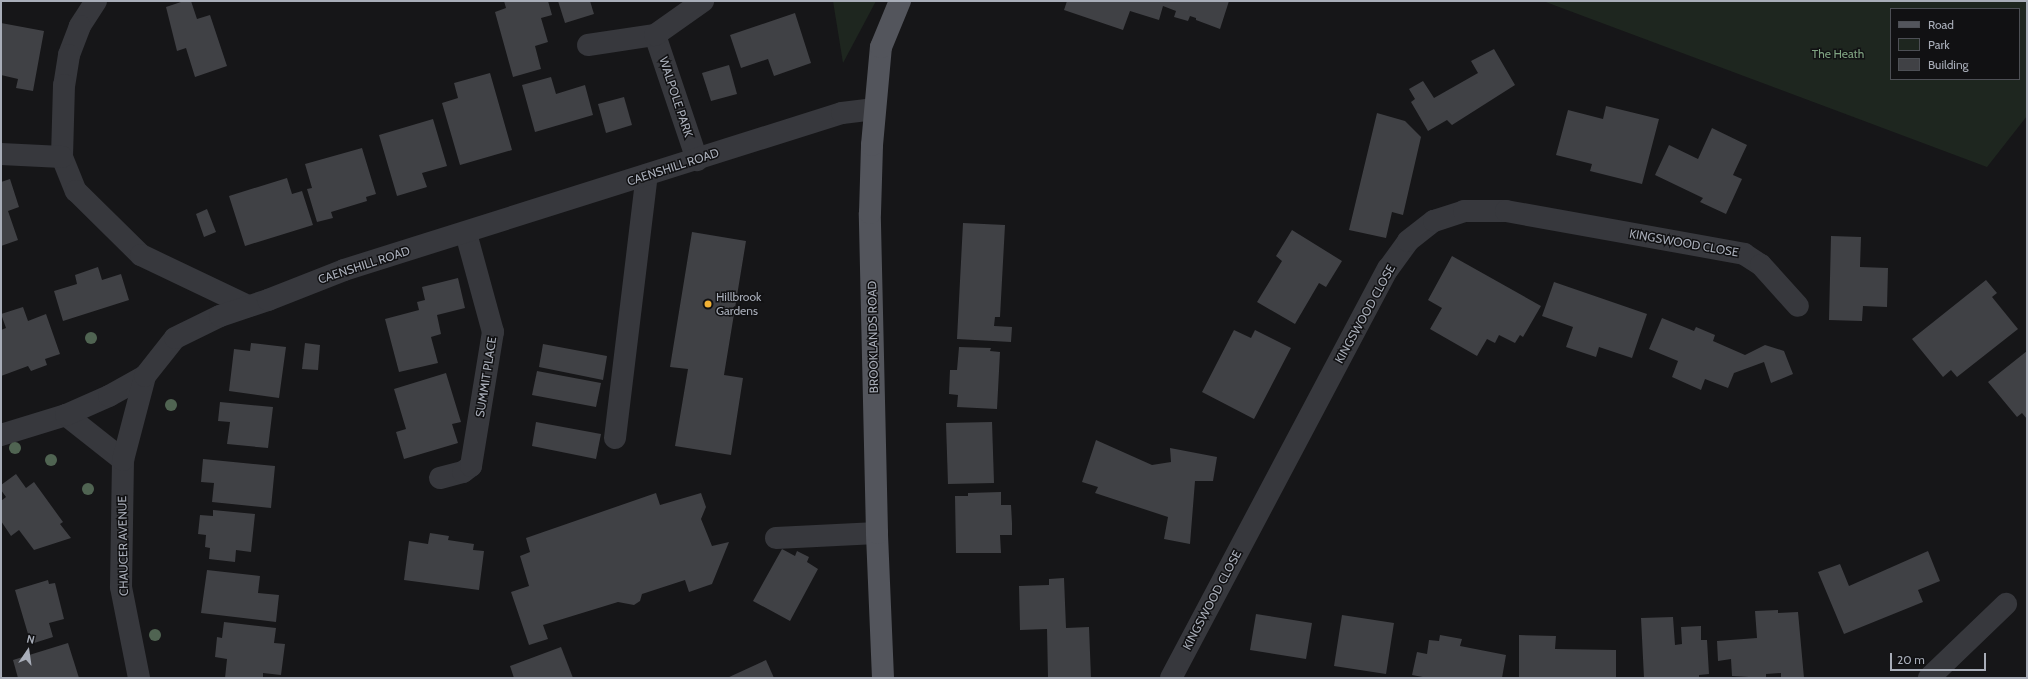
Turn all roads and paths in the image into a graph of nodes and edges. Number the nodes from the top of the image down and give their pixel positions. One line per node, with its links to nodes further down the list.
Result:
1 (96, 1): 8 (street)
2 (703, 1): 4 (street)
3 (900, 1): 6 (main road, BROOKLANDS ROAD)
4 (655, 35): 5 (street); 9 (street, WALPOLE PARK)
5 (588, 45)
6 (874, 109): 9 (street, CAENSHILL ROAD); 20 (main road, BROOKLANDS ROAD)
7 (1, 154): 8 (street)
8 (62, 157): 12 (street)
9 (697, 160): 10 (street, CAENSHILL ROAD)
10 (647, 175): 11 (street, CAENSHILL ROAD); 17 (street)
11 (466, 233): 12 (street, CAENSHILL ROAD); 19 (street, SUMMIT PLACE)
12 (248, 306): 14 (street, CHAUCER AVENUE)
13 (1798, 306): 25 (street, KINGSWOOD CLOSE)
14 (144, 376): 15 (street); 18 (street, CHAUCER AVENUE)
15 (66, 415): 16 (street); 18 (street)
16 (1, 435)
17 (615, 438)
18 (123, 460): 23 (street, CHAUCER AVENUE)
19 (440, 478)
20 (877, 533): 21 (street); 24 (main road, BROOKLANDS ROAD)
21 (776, 538)
22 (2006, 604): 26 (street)
23 (139, 678)
24 (883, 678)
25 (1171, 678)
26 (1929, 678)

